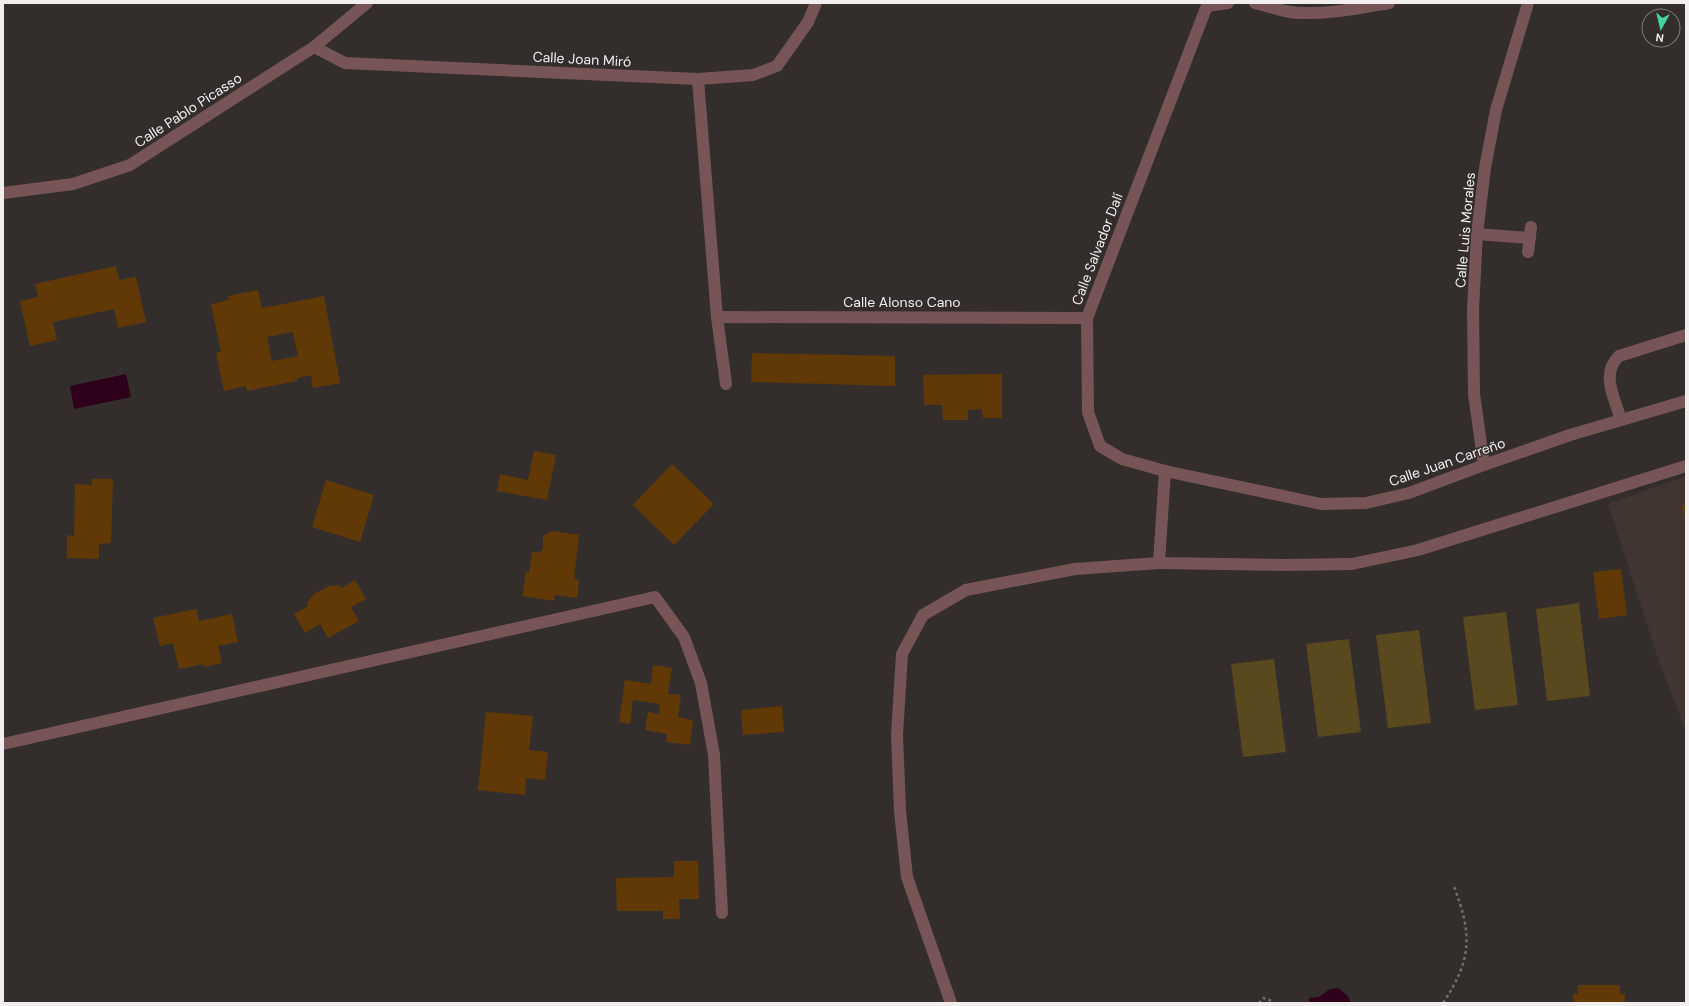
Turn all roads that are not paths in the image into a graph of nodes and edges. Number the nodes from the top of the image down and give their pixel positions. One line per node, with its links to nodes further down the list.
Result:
1 (367, 3): 8 (street, Calle Pablo Picasso)
2 (816, 3): 9 (street, Calle Joan Miró)
3 (1228, 3): 7 (street)
4 (1255, 3): 5 (street)
5 (1389, 3)
6 (1528, 3): 11 (street, Calle Luis Morales)
7 (1207, 4): 14 (street, Calle Salvador Dalí)
8 (314, 47): 9 (street, Calle Joan Miró); 10 (street, Calle Pablo Picasso)
9 (698, 79): 13 (street)
10 (3, 193)
11 (1477, 234): 12 (street); 19 (street, Calle Luis Morales)
12 (1528, 252)
13 (717, 317): 14 (street, Calle Alonso Cano); 16 (street)
14 (1087, 318): 21 (street, Calle Salvador Dalí)
15 (1686, 335): 18 (street)
16 (726, 384)
17 (1686, 401): 18 (street, Calle Juan Carreño)
18 (1621, 420): 19 (street, Calle Juan Carreño)
19 (1484, 465): 21 (street, Calle Juan Carreño)
20 (1686, 466): 22 (street)
21 (1165, 471): 22 (street)
22 (1159, 563): 25 (street)
23 (3, 744): 24 (street)
24 (722, 913)
25 (951, 1003)

